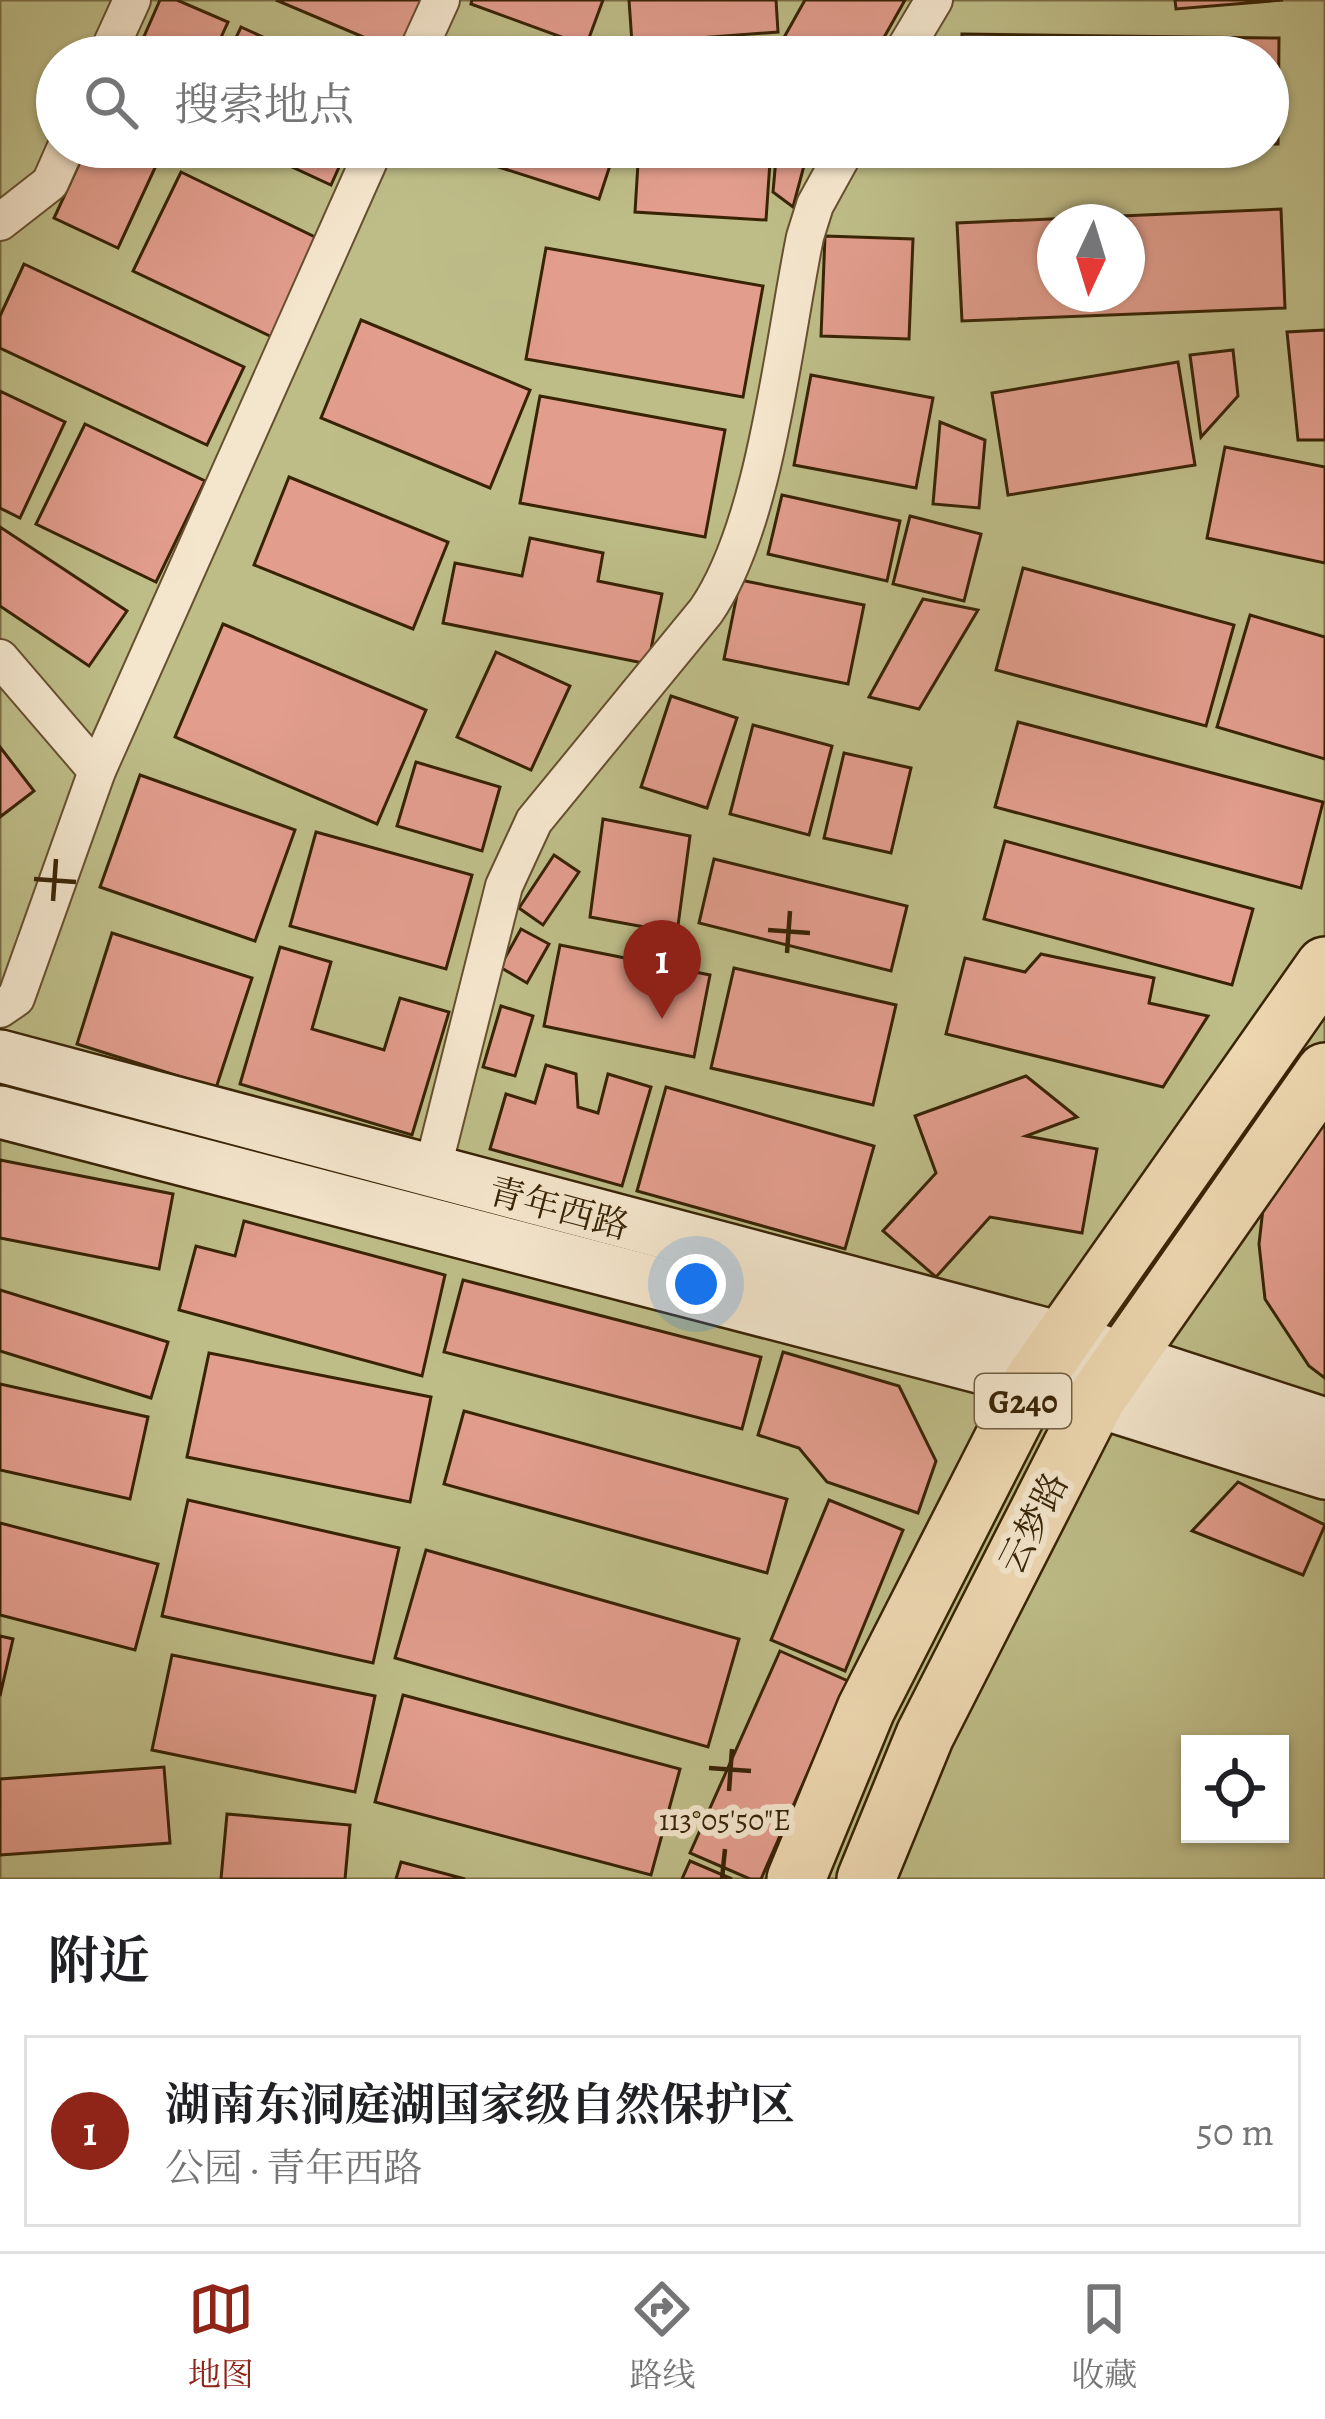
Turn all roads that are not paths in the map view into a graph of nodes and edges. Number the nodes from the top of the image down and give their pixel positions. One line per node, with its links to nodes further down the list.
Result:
1 (132, 0): 4 (street)
2 (441, 0): 5 (street)
3 (934, 0): 6 (street)
4 (116, 36)
5 (425, 36)
6 (913, 36)
7 (57, 168): 10 (street)
8 (366, 168): 12 (street)
9 (835, 168): 18 (street)
10 (0, 222)
11 (0, 658): 12 (street)
12 (98, 771): 14 (street)
13 (1325, 966): 19 (main road, G240)
14 (0, 1010)
15 (0, 1056): 18 (main road, 青年西路)
16 (1325, 1072): 20 (main road, 云梦路 / G240)
17 (0, 1112): 19 (main road, 青年西路)
18 (431, 1175): 19 (main road, 青年西路)
19 (1048, 1360): 20 (main road, 青年西路); 23 (main road, G240)
20 (1108, 1380): 21 (main road, 青年西路); 22 (main road, 青年西路); 24 (main road, 云梦路 / G240)
21 (1325, 1424)
22 (1325, 1474)
23 (796, 1879)
24 (866, 1879)

